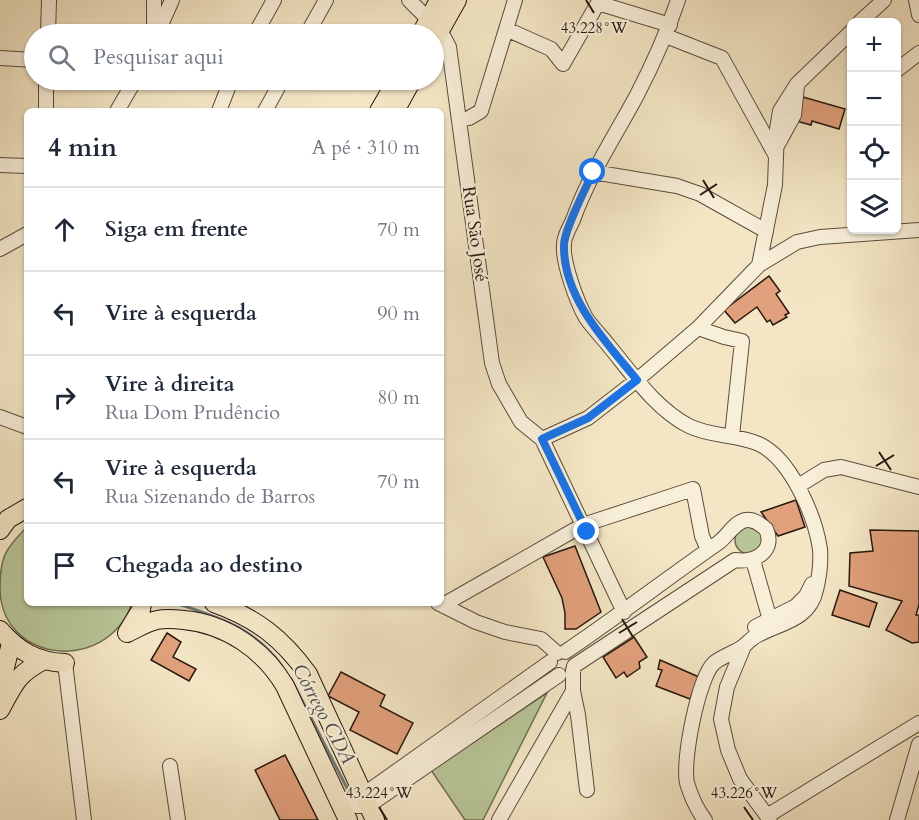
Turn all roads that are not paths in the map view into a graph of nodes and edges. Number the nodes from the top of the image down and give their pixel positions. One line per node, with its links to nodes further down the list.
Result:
1 (50, 0): 15 (street)
2 (154, 0): 16 (street)
3 (172, 0): 17 (street)
4 (274, 0): 18 (street)
5 (326, 0): 19 (street)
6 (409, 0): 20 (street)
7 (439, 0): 21 (main road)
8 (457, 0): 22 (main road)
9 (515, 0): 23 (street)
10 (678, 0): 24 (street)
11 (884, 0): 14 (street)
12 (916, 0): 13 (street)
13 (919, 15)
14 (864, 18)
15 (49, 24)
16 (155, 24)
17 (160, 24)
18 (261, 24)
19 (313, 24)
20 (426, 24)
21 (433, 24)
22 (437, 24)
23 (506, 29): 24 (street); 46 (street)
24 (668, 30): 47 (street); 50 (street)
25 (847, 36): 31 (street)
26 (444, 43): 46 (street, Rua São José)
27 (919, 53): 30 (street)
28 (0, 58): 29 (street)
29 (24, 59)
30 (901, 67)
31 (797, 84): 44 (street); 45 (street)
32 (46, 90): 38 (street)
33 (129, 90): 39 (street)
34 (227, 90): 40 (street)
35 (277, 90): 41 (street)
36 (391, 90): 42 (main road)
37 (407, 90): 43 (main road)
38 (46, 108)
39 (119, 108)
40 (220, 108)
41 (267, 108)
42 (381, 108)
43 (397, 108)
44 (780, 111): 45 (street); 47 (street)
45 (794, 115): 47 (street)
46 (459, 120): 59 (street, Rua São José)
47 (777, 151): 52 (street)
48 (0, 165): 49 (street)
49 (24, 166)
50 (593, 172): 52 (street); 57 (street)
51 (919, 230): 55 (street)
52 (766, 231): 55 (street)
53 (24, 236): 54 (street)
54 (0, 249)
55 (759, 265): 56 (street)
56 (698, 328): 57 (street); 58 (street)
57 (637, 380): 58 (street); 59 (street)
58 (732, 436): 60 (street)
59 (542, 439): 64 (street)
60 (798, 486): 61 (street); 67 (street)
61 (919, 487)
62 (24, 510): 63 (main road)
63 (3, 522)
64 (584, 525): 65 (street); 68 (street); 72 (street)
65 (708, 550): 66 (street); 72 (street)
66 (753, 560): 73 (street); 75 (street)
67 (817, 584): 73 (street); 76 (street)
68 (444, 602)
69 (142, 606): 91 (main road)
70 (223, 606): 91 (main road)
71 (444, 606): 77 (street)
72 (624, 612): 75 (street); 77 (street)
73 (770, 620): 80 (street)
74 (5, 636): 78 (main road); 82 (main road)
75 (615, 638): 81 (street)
76 (744, 646): 80 (street); 92 (street)
77 (558, 656): 81 (street); 81 (street); 91 (street)
78 (44, 660): 79 (main road); 84 (main road)
79 (65, 663): 93 (street)
80 (714, 664): 96 (street)
81 (567, 672): 83 (street); 91 (street)
82 (0, 682)
83 (573, 691): 85 (street); 86 (street)
84 (0, 710)
85 (559, 714): 86 (street); 95 (street)
86 (578, 715): 90 (street)
87 (919, 723): 92 (street)
88 (919, 744): 97 (street)
89 (170, 766): 94 (street)
90 (587, 790)
91 (360, 811)
92 (769, 818)
93 (84, 820)
94 (178, 820)
95 (499, 820)
96 (705, 820)
97 (897, 820)

